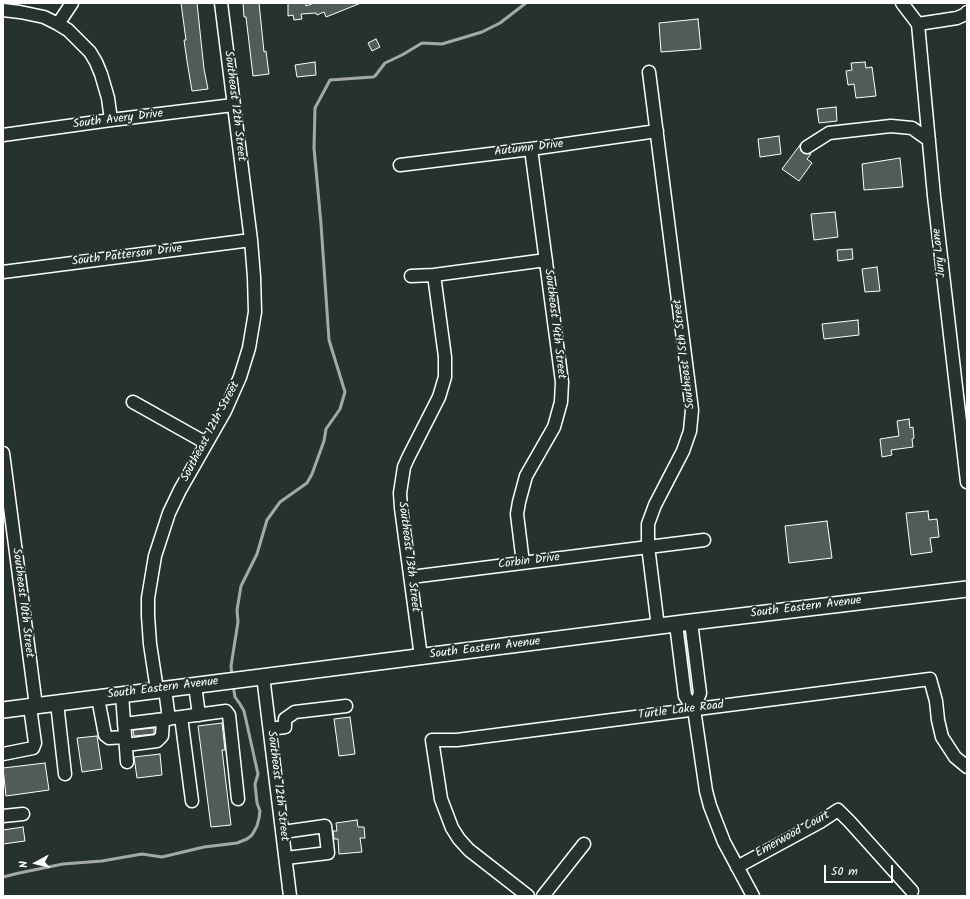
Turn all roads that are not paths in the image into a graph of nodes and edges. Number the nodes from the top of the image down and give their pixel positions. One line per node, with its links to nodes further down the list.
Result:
1 (72, 3): 6 (street)
2 (221, 3): 9 (street, Southeast 12th Street)
3 (902, 3): 7 (street)
4 (3, 10): 6 (street)
5 (967, 12): 7 (street)
6 (58, 24): 10 (street)
7 (918, 24): 13 (street, Jury Lane)
8 (649, 72): 11 (street, Southeast 15th Street)
9 (233, 105): 10 (street, South Avery Drive); 17 (street, Southeast 12th Street)
10 (111, 120): 12 (street, South Avery Drive)
11 (657, 131): 15 (street, Autumn Drive); 27 (street, Southeast 15th Street)
12 (3, 135)
13 (929, 140): 14 (street); 25 (street, Jury Lane)
14 (807, 147)
15 (532, 149): 16 (street, Autumn Drive); 18 (street, Southeast 14th Street)
16 (400, 165)
17 (251, 240): 19 (street, South Patterson Drive); 23 (street, Southeast 12th Street)
18 (546, 260): 20 (street); 28 (street, Southeast 14th Street)
19 (3, 272)
20 (434, 275): 21 (street); 29 (street, Southeast 13th Street)
21 (411, 276)
22 (133, 402): 23 (street)
23 (206, 443): 37 (street, Southeast 12th Street)
24 (3, 453): 42 (street, Southeast 10th Street)
25 (967, 482)
26 (704, 540): 27 (street, Corbin Drive)
27 (648, 546): 28 (street, Corbin Drive); 33 (street, Southeast 15th Street)
28 (522, 562): 29 (street, Corbin Drive)
29 (411, 577): 34 (street, Southeast 13th Street)
30 (967, 589): 31 (main road, South Eastern Avenue)
31 (692, 622): 32 (main road, South Eastern Avenue); 43 (street)
32 (676, 624): 33 (main road, South Eastern Avenue); 43 (street)
33 (658, 627): 34 (main road, South Eastern Avenue)
34 (421, 657): 35 (main road, South Eastern Avenue)
35 (263, 676): 36 (main road, South Eastern Avenue); 49 (street, Southeast 12th Street)
36 (195, 685): 37 (main road, South Eastern Avenue); 45 (street)
37 (161, 690): 38 (main road, South Eastern Avenue); 47 (street, Southeast 12th Street)
38 (122, 695): 39 (main road, South Eastern Avenue); 48 (street)
39 (98, 698): 40 (main road, South Eastern Avenue); 50 (street, Southeast 12th Street)
40 (56, 704): 42 (main road, South Eastern Avenue); 54 (street)
41 (346, 706): 49 (street)
42 (33, 707): 44 (main road, South Eastern Avenue); 51 (street, Southeast 10th Street)
43 (694, 709): 53 (street, Turtle Lake Road); 62 (street); 65 (street, Turtle Lake Road)
44 (3, 710)
45 (199, 715): 46 (street); 55 (street)
46 (181, 717): 47 (street); 56 (street)
47 (166, 719): 48 (street); 50 (street, Southeast 12th Street)
48 (124, 724): 50 (street)
49 (270, 729): 59 (street, Southeast 12th Street)
50 (126, 741): 52 (street)
51 (3, 754)
52 (127, 762)
53 (967, 767)
54 (65, 774)
55 (238, 799)
56 (192, 801)
57 (23, 814): 58 (street)
58 (3, 816)
59 (283, 832): 61 (street, Southeast 12th Street); 61 (street)
60 (584, 844): 66 (street)
61 (286, 858): 64 (street, Southeast 12th Street)
62 (737, 867): 63 (street, Emerwood Court); 67 (street)
63 (912, 891)
64 (290, 896)
65 (528, 896)
66 (543, 896)
67 (753, 896)

